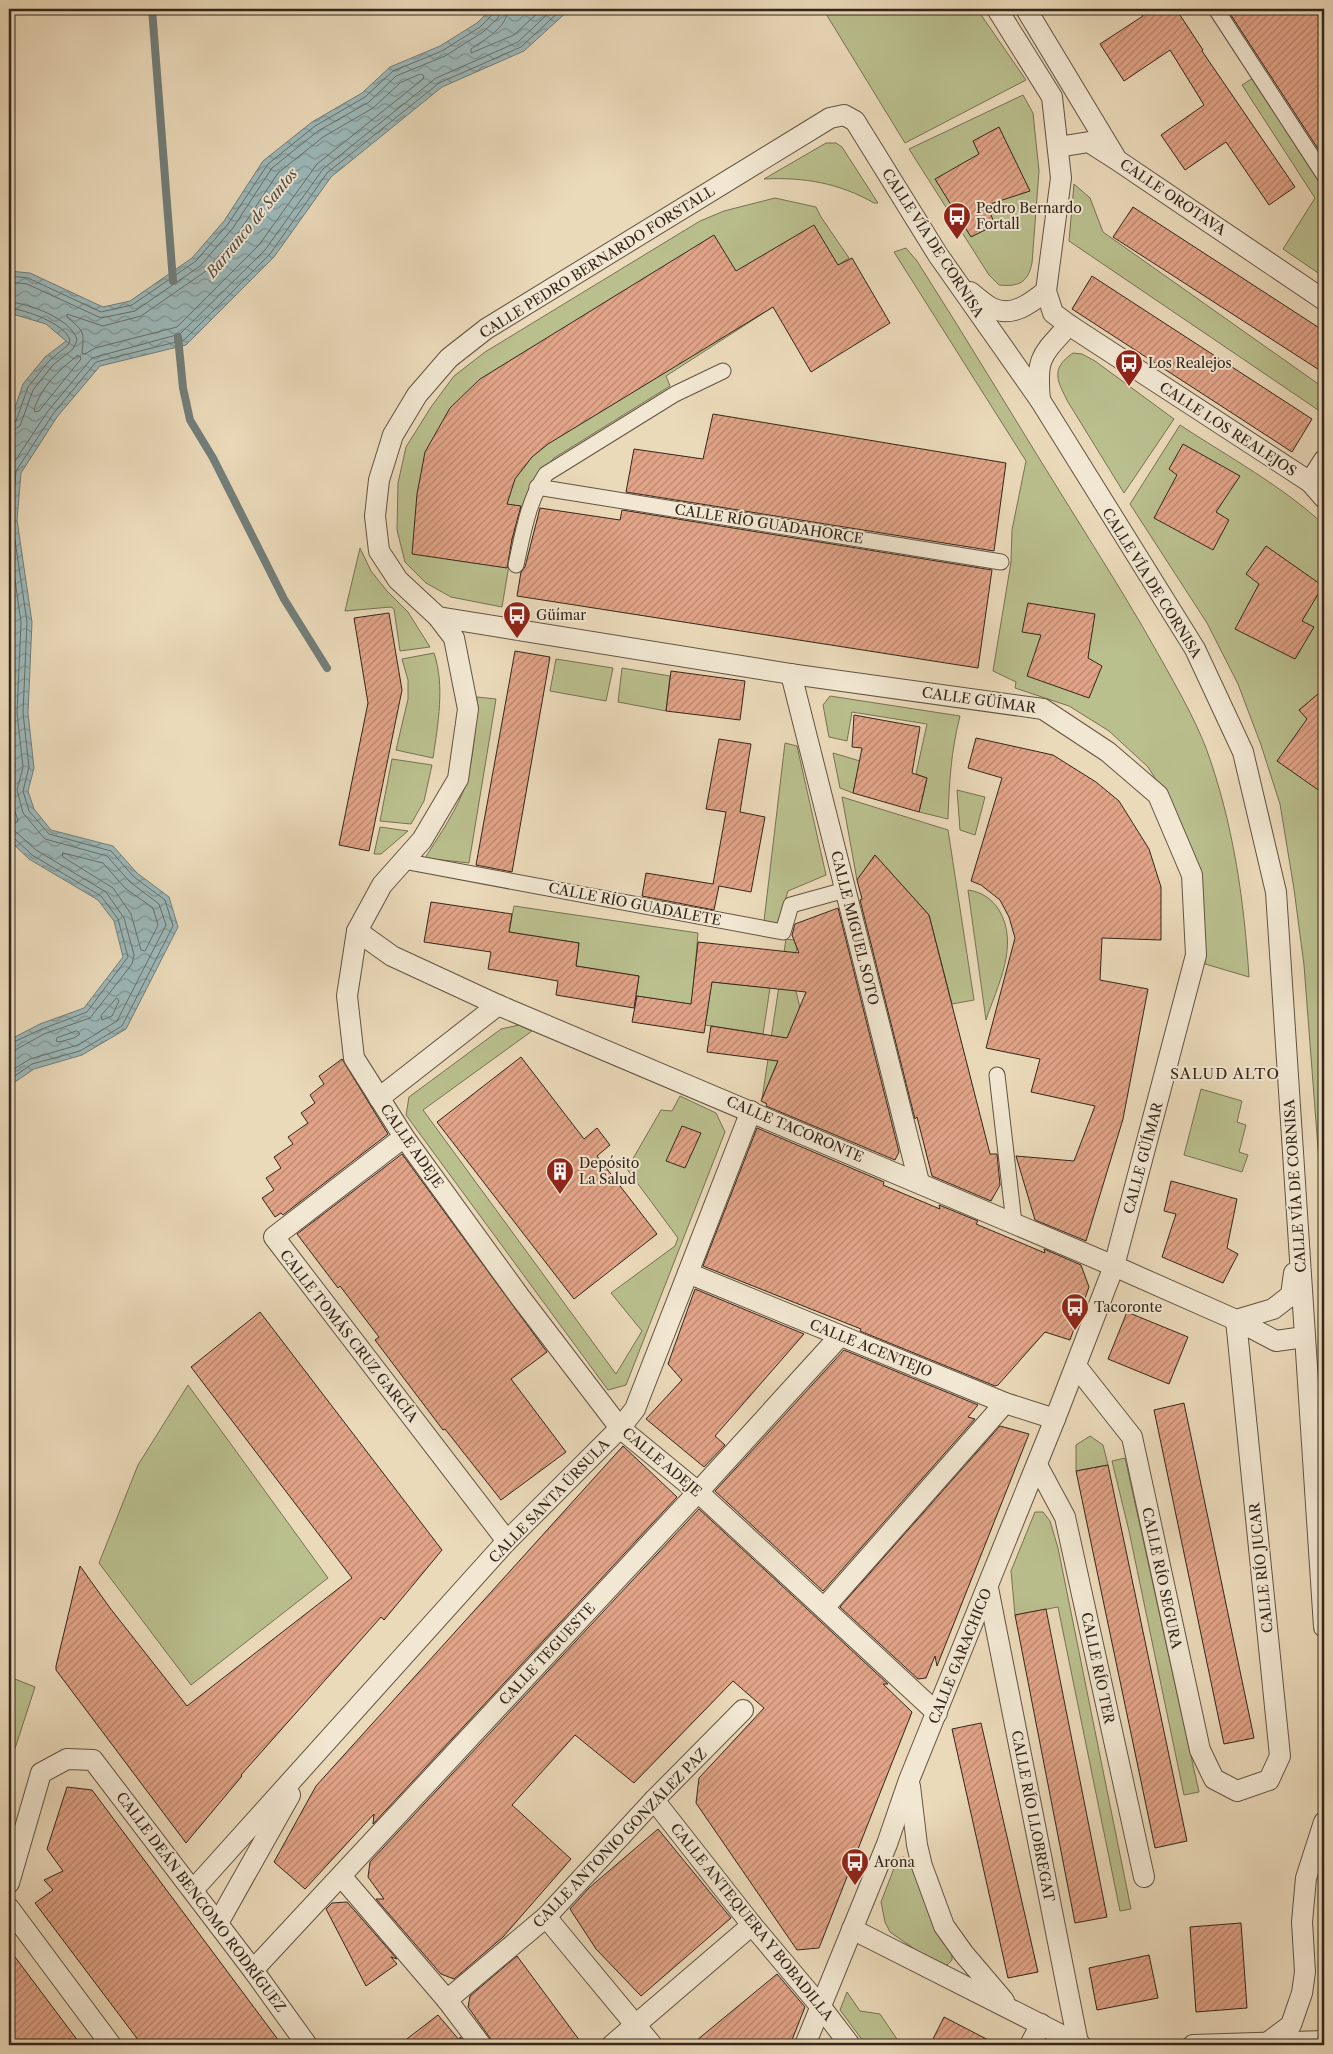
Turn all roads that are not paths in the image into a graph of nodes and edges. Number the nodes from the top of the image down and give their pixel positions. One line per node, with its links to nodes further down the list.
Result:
1 (997, 9): 5 (street)
2 (1026, 9): 6 (street, CALLE OROTAVA)
3 (1216, 9): 7 (street)
4 (844, 115): 8 (street, CALLE VÍA DE CORNISA); 23 (street, CALLE PEDRO BERNARDO FORSTALL)
5 (1058, 147): 6 (street); 9 (street)
6 (1117, 160): 10 (street, CALLE OROTAVA)
7 (1324, 176)
8 (956, 282): 11 (street); 13 (street, CALLE VÍA DE CORNISA)
9 (1046, 291): 11 (street); 12 (street, CALLE LOS REALEJOS)
10 (1324, 300)
11 (1013, 311): 13 (street)
12 (1070, 325): 14 (street); 18 (street, CALLE LOS REALEJOS)
13 (1002, 347): 14 (street); 16 (street, CALLE VÍA DE CORNISA)
14 (1043, 354): 16 (street)
15 (722, 371): 19 (street)
16 (1040, 400): 35 (street, CALLE VÍA DE CORNISA)
17 (1324, 460): 18 (street)
18 (1310, 482): 20 (street, CALLE LOS REALEJOS)
19 (537, 487): 21 (street, CALLE RÍO GUADAHORCE); 22 (street)
20 (1324, 498)
21 (1001, 562)
22 (516, 565)
23 (438, 617): 24 (street, CALLE GÜÍMAR); 25 (street, CALLE PEDRO BERNARDO FORSTALL)
24 (791, 674): 26 (street, CALLE MIGUEL SOTO); 36 (street, CALLE GÜÍMAR)
25 (403, 861): 26 (street, CALLE RÍO GUADALETE); 27 (street, CALLE PEDRO BERNARDO FORSTALL)
26 (845, 890): 33 (street, CALLE MIGUEL SOTO)
27 (358, 931): 28 (street, CALLE TACORONTE); 30 (street, CALLE PEDRO BERNARDO FORSTALL)
28 (498, 1005): 30 (street); 31 (street, CALLE TACORONTE)
29 (997, 1075): 34 (street)
30 (379, 1098): 32 (street, CALLE ADEJE)
31 (751, 1111): 33 (street, CALLE TACORONTE); 37 (street, CALLE SANTA ÚRSULA)
32 (404, 1137): 44 (street, CALLE ADEJE); 47 (street, CALLE TOMÁS CRUZ GARCÍA)
33 (919, 1182): 34 (street, CALLE TACORONTE)
34 (1014, 1223): 36 (street, CALLE TACORONTE)
35 (1298, 1247): 38 (street); 40 (street, CALLE VÍA DE CORNISA)
36 (1114, 1266): 38 (street, CALLE TACORONTE); 41 (street, CALLE GARACHICO)
37 (688, 1273): 39 (street, CALLE ACENTEJO); 44 (street, CALLE SANTA ÚRSULA)
38 (1236, 1320): 40 (street, CALLE TACORONTE); 55 (street, CALLE RÍO JUCAR)
39 (840, 1336): 42 (street, CALLE ACENTEJO); 46 (street, CALLE TEGUESTE)
40 (1304, 1337): 50 (street, CALLE VÍA DE CORNISA)
41 (1076, 1366): 43 (street, CALLE GARACHICO); 55 (street, CALLE RÍO SEGURA)
42 (1005, 1403): 43 (street, CALLE ACENTEJO); 49 (street)
43 (1055, 1419): 45 (street, CALLE GARACHICO)
44 (620, 1428): 46 (street, CALLE ADEJE); 47 (street, CALLE SANTA ÚRSULA)
45 (1037, 1465): 48 (street, CALLE GARACHICO); 61 (street, CALLE RÍO TER)
46 (698, 1492): 49 (street, CALLE ADEJE); 60 (street, CALLE TEGUESTE)
47 (507, 1542): 53 (street, CALLE SANTA ÚRSULA)
48 (988, 1588): 52 (street, CALLE GARACHICO); 79 (street, CALLE RÍO LLOBREGAT)
49 (824, 1608): 52 (street, CALLE ADEJE)
50 (1324, 1627)
51 (743, 1710): 56 (street, CALLE ANTONIO GONZÁLEZ PAZ)
52 (937, 1713): 54 (street, CALLE GARACHICO)
53 (308, 1763): 63 (street, CALLE SANTA ÚRSULA); 66 (street, CALLE SANTA ÚRSULA)
54 (909, 1780): 58 (street, CALLE GARACHICO); 59 (street)
55 (1237, 1791)
56 (654, 1800): 65 (street, CALLE ANTONIO GONZÁLEZ PAZ); 67 (street, CALLE ANTEQUERA Y BOBADILLA)
57 (1324, 1822): 78 (street)
58 (887, 1844): 59 (street); 68 (street, CALLE GARACHICO)
59 (922, 1866): 69 (street)
60 (341, 1876): 70 (street, CALLE TEGUESTE); 72 (street)
61 (1144, 1877)
62 (9, 1883): 63 (street, CALLE DEÁN BENCOMO RODRÍGUEZ)
63 (193, 1890): 66 (street, CALLE DEÁN BENCOMO RODRÍGUEZ)
64 (9, 1908): 80 (street)
65 (546, 1917): 72 (street, CALLE ANTONIO GONZÁLEZ PAZ); 76 (street)
66 (218, 1923): 70 (street, CALLE DEÁN BENCOMO RODRÍGUEZ)
67 (752, 1925): 73 (street, CALLE ANTEQUERA Y BOBADILLA); 76 (street)
68 (852, 1929): 71 (street); 73 (street, CALLE GARACHICO)
69 (964, 1954): 71 (street); 74 (street)
70 (253, 1970): 81 (street, CALLE DEÁN BENCOMO RODRÍGUEZ)
71 (948, 1976): 74 (street)
72 (446, 2000): 82 (street)
73 (821, 2007): 85 (street, CALLE GARACHICO); 86 (street, CALLE ANTEQUERA Y BOBADILLA)
74 (1010, 2008): 75 (street)
75 (1041, 2024): 79 (street); 87 (street)
76 (636, 2025): 83 (street); 84 (street)
77 (1324, 2041): 78 (street)
78 (1267, 2043): 88 (street)
79 (1080, 2044)
80 (110, 2045)
81 (307, 2045)
82 (481, 2045)
83 (612, 2045)
84 (652, 2045)
85 (806, 2045)
86 (850, 2045)
87 (1030, 2045)
88 (1193, 2045)

